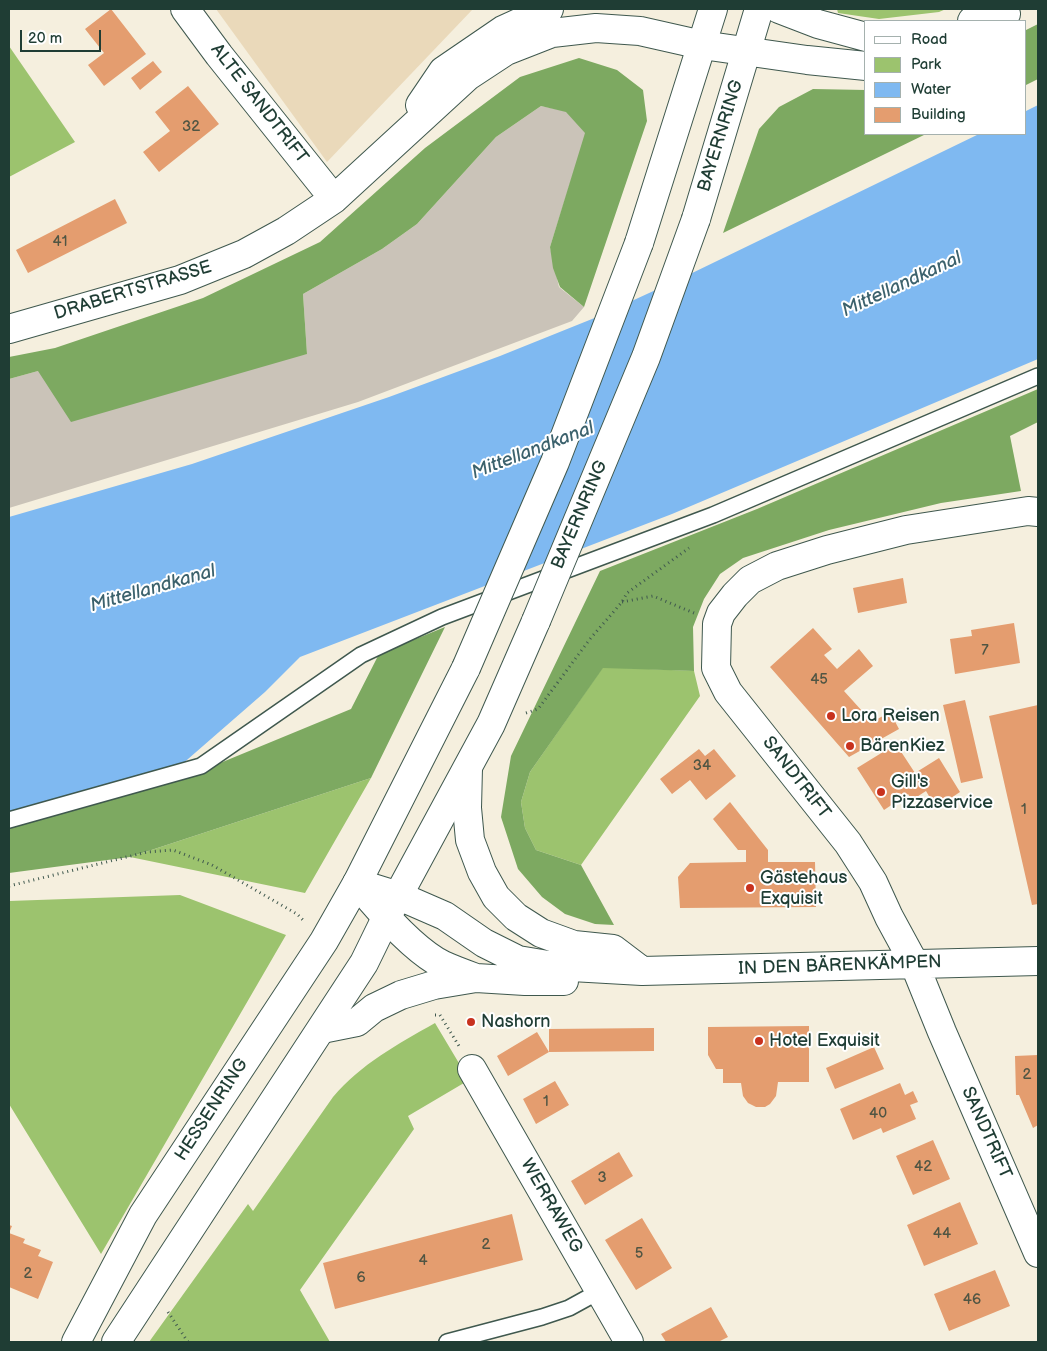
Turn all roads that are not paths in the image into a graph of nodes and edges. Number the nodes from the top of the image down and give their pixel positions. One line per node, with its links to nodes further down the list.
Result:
1 (185, 9): 13 (street, ALTE SANDTRIFT)
2 (549, 9): 12 (street, DRABERTSTRASSE)
3 (713, 9): 9 (street)
4 (759, 9): 10 (street, BAYERNRING)
5 (779, 9): 8 (street)
6 (1006, 15): 7 (street)
7 (978, 20)
8 (864, 36)
9 (702, 45): 10 (street, DRABERTSTRASSE); 12 (street, DRABERTSTRASSE); 19 (street, bridge)
10 (746, 52): 11 (street, DRABERTSTRASSE); 17 (street, BAYERNRING, bridge)
11 (864, 66)
12 (397, 140): 13 (street, DRABERTSTRASSE)
13 (334, 199): 14 (street, DRABERTSTRASSE)
14 (9, 330)
15 (1038, 376): 18 (lane)
16 (1038, 512): 22 (street, SANDTRIFT)
17 (468, 768): 20 (street, BAYERNRING); 23 (street)
18 (9, 820)
19 (357, 883): 20 (street, IN DEN BÄRENKÄMPEN); 29 (street, HESSENRING)
20 (393, 907): 23 (street, IN DEN BÄRENKÄMPEN); 24 (street, IN DEN BÄRENKÄMPEN); 25 (street)
21 (1038, 961): 22 (street, IN DEN BÄRENKÄMPEN)
22 (914, 963): 23 (street, IN DEN BÄRENKÄMPEN); 27 (street, SANDTRIFT)
23 (642, 971): 24 (street, IN DEN BÄRENKÄMPEN)
24 (476, 978): 25 (street, IN DEN BÄRENKÄMPEN)
25 (322, 1029): 30 (street)
26 (472, 1069): 28 (street, WERRAWEG)
27 (1038, 1252)
28 (600, 1291): 31 (lane); 32 (street, WERRAWEG)
29 (76, 1342)
30 (116, 1342)
31 (447, 1342)
32 (629, 1342)

